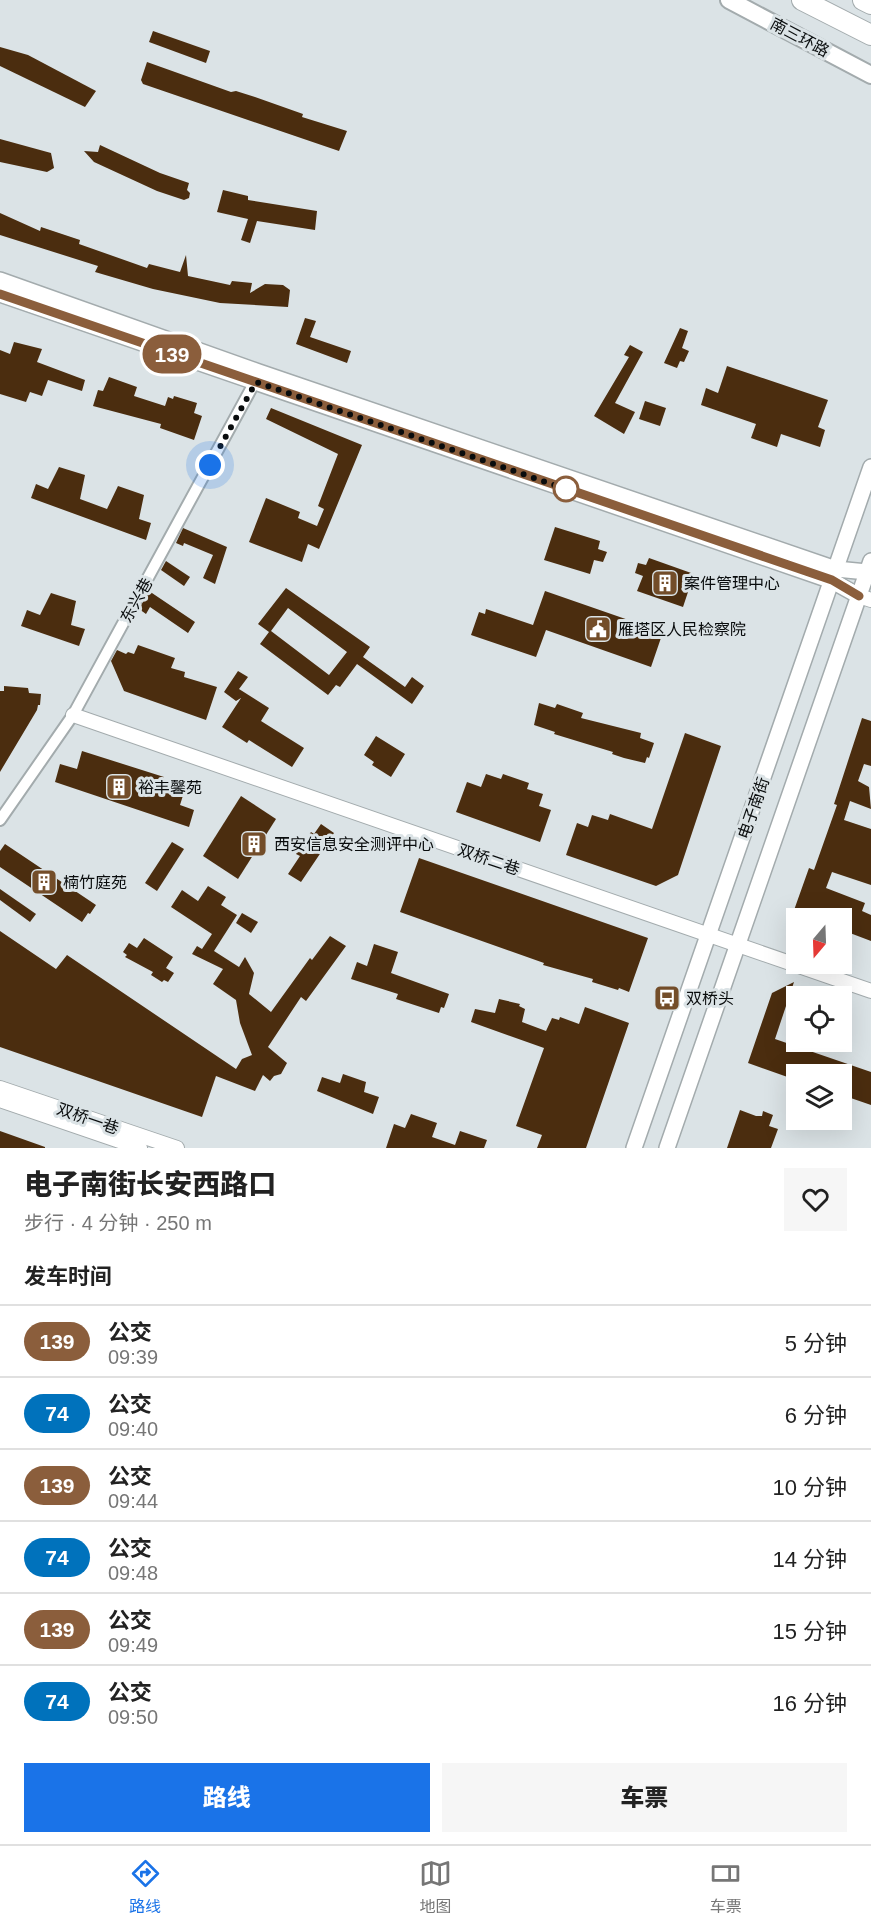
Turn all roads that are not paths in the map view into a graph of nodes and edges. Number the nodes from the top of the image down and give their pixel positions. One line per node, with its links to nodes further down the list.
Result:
1 (729, 0): 6 (highway, 南三环路)
2 (802, 0): 5 (highway)
3 (863, 0): 4 (highway)
4 (871, 4)
5 (871, 35)
6 (871, 75)
7 (0, 280): 9 (main road)
8 (0, 294): 9 (main road)
9 (257, 377): 12 (main road); 14 (street, 东兴巷)
10 (871, 467): 12 (main road, 电子南街)
11 (870, 569): 12 (main road); 13 (main road, 电子南街)
12 (834, 574): 13 (main road); 16 (main road, 电子南街)
13 (865, 598): 17 (main road, 电子南街)
14 (73, 715): 15 (street, 东兴巷); 16 (street, 双桥二巷)
15 (0, 820)
16 (709, 935): 17 (street, 双桥二巷); 23 (main road, 电子南街)
17 (738, 945): 18 (street, 双桥二巷); 24 (main road, 电子南街)
18 (871, 991)
19 (0, 1088): 22 (street, 双桥一巷)
20 (0, 1100): 21 (street, 双桥一巷)
21 (140, 1148)
22 (177, 1148)
23 (634, 1148)
24 (667, 1148)

